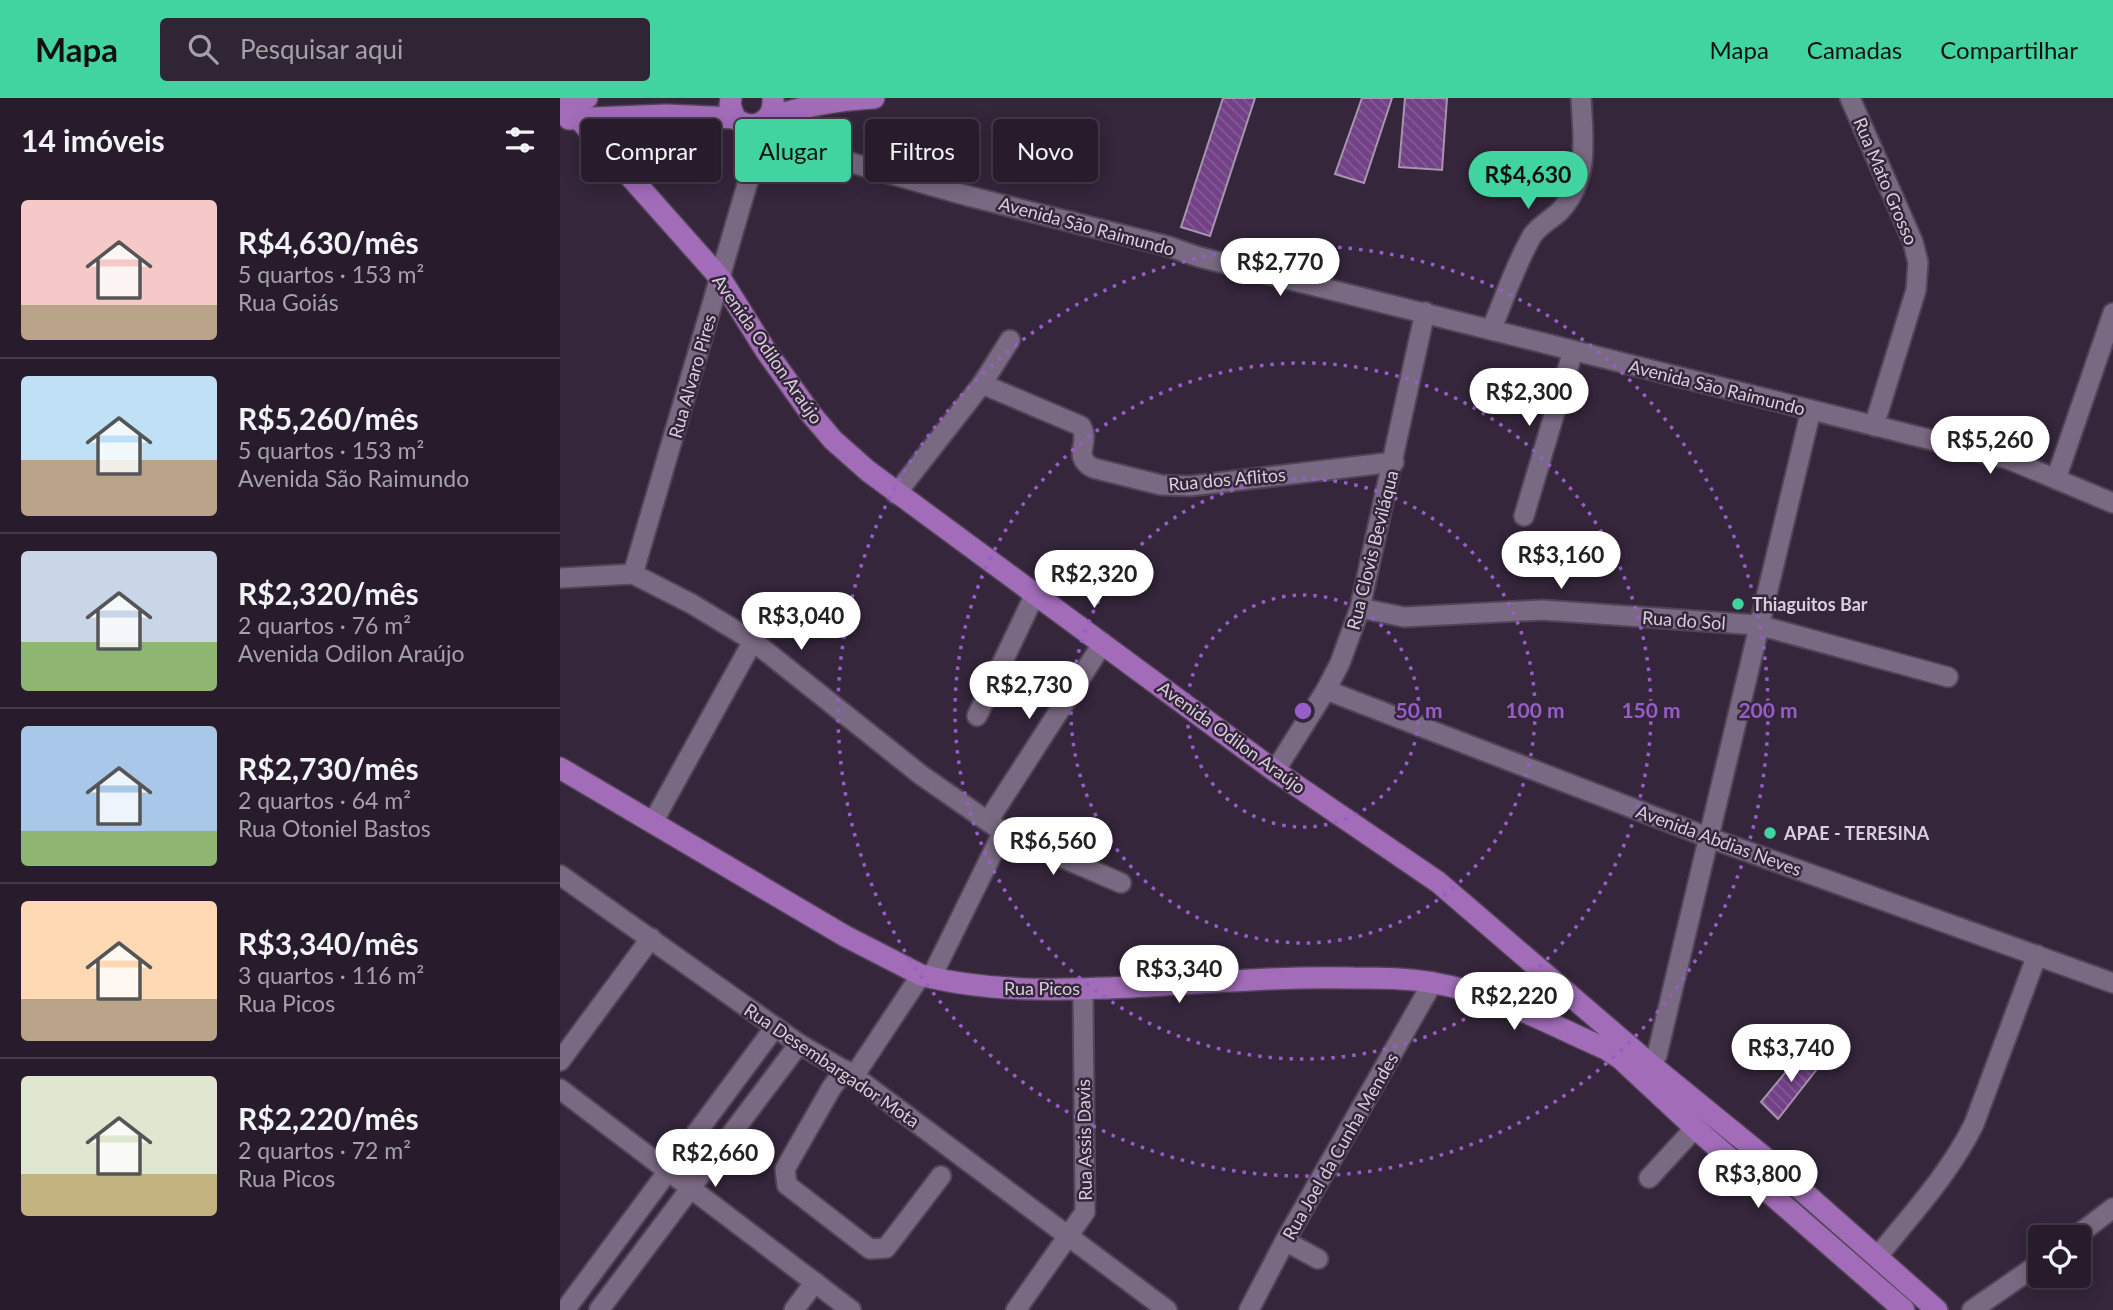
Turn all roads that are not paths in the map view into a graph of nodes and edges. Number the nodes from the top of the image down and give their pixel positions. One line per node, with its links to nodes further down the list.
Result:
1 (587, 98): 5 (main road)
2 (873, 98): 7 (main road)
3 (1581, 98): 13 (street)
4 (1850, 98): 18 (street, Rua Mato Grosso)
5 (564, 108): 6 (main road); 10 (main road, Avenida Odilon Araújo)
6 (733, 108)
7 (765, 119)
8 (851, 152): 11 (street, Avenida São Raimundo)
9 (748, 182): 10 (street, Rua Alvaro Pires)
10 (721, 279): 21 (main road, Avenida Odilon Araújo); 24 (street, Rua Alvaro Pires)
11 (1424, 312): 13 (street, Avenida São Raimundo); 19 (street, Rua Clovis Beviláqua)
12 (2113, 313): 20 (street)
13 (1490, 330): 15 (street, Avenida São Raimundo)
14 (1010, 340): 16 (street)
15 (1573, 351): 17 (street, Avenida São Raimundo); 23 (street)
16 (982, 384): 19 (street, Rua dos Aflitos); 21 (street)
17 (1811, 410): 18 (street, Avenida São Raimundo); 28 (street)
18 (1874, 426): 20 (street, Avenida São Raimundo)
19 (1394, 462): 27 (street, Rua Clovis Beviláqua)
20 (2056, 479): 22 (street, Avenida São Raimundo)
21 (896, 494): 26 (main road, Avenida Odilon Araújo)
22 (2113, 503)
23 (1524, 516)
24 (634, 574): 25 (street); 29 (street)
25 (560, 578)
26 (1035, 594): 30 (main road, Avenida Odilon Araújo); 33 (street)
27 (1360, 608): 28 (street, Rua do Sol); 32 (street, Rua Clovis Beviláqua)
28 (1758, 625): 31 (street, Rua do Sol); 38 (street)
29 (753, 641): 36 (street); 37 (street)
30 (1103, 643): 35 (main road, Avenida Odilon Araújo); 37 (street)
31 (1948, 677)
32 (1326, 690): 35 (street, Rua Clovis Beviláqua); 38 (street, Avenida Abdias Neves)
33 (978, 716)
34 (560, 768): 36 (main road, Rua Picos)
35 (1275, 771): 50 (main road, Avenida Odilon Araújo)
36 (653, 822): 43 (main road, Rua Picos)
37 (995, 826): 40 (street); 43 (street)
38 (1710, 838): 42 (street, Avenida Abdias Neves); 50 (street)
39 (560, 875): 41 (street, Rua Desembargador Mota)
40 (1121, 883)
41 (651, 938): 47 (street, Rua Desembargador Mota); 49 (street)
42 (2038, 955): 45 (street, Avenida Abdias Neves); 62 (street)
43 (926, 976): 46 (main road, Rua Picos); 51 (street)
44 (1433, 982): 46 (main road, Rua Picos); 50 (main road, Rua Picos); 61 (street, Rua Joel da Cunha Mendes)
45 (2113, 983)
46 (1083, 989): 60 (street, Rua Assis Davis)
47 (775, 1027): 48 (street, Rua Desembargador Mota); 54 (street)
48 (799, 1044): 51 (street, Rua Desembargador Mota); 57 (street)
49 (560, 1061)
50 (1646, 1071): 53 (main road, Avenida Odilon Araújo); 62 (main road, Avenida Odilon Araújo)
51 (849, 1073): 55 (street); 60 (street, Rua Desembargador Mota)
52 (560, 1089): 54 (street)
53 (1695, 1128): 56 (street); 73 (main road, Avenida Odilon Araújo)
54 (668, 1172): 57 (street); 66 (street)
55 (942, 1176)
56 (1649, 1178)
57 (690, 1189): 65 (street); 67 (street)
58 (2113, 1208): 59 (street)
59 (2091, 1225)
60 (1070, 1237): 70 (street, Rua Assis Davis); 71 (street, Rua Desembargador Mota)
61 (1285, 1241): 63 (street); 72 (street, Rua Joel da Cunha Mendes)
62 (1877, 1257): 74 (main road, Avenida Odilon Araújo)
63 (1318, 1259)
64 (2028, 1271): 75 (street)
65 (815, 1282): 68 (street); 69 (street)
66 (565, 1310)
67 (599, 1310)
68 (794, 1310)
69 (851, 1310)
70 (1016, 1310)
71 (1167, 1310)
72 (1249, 1310)
73 (1904, 1310)
74 (1937, 1310)
75 (1972, 1310)

